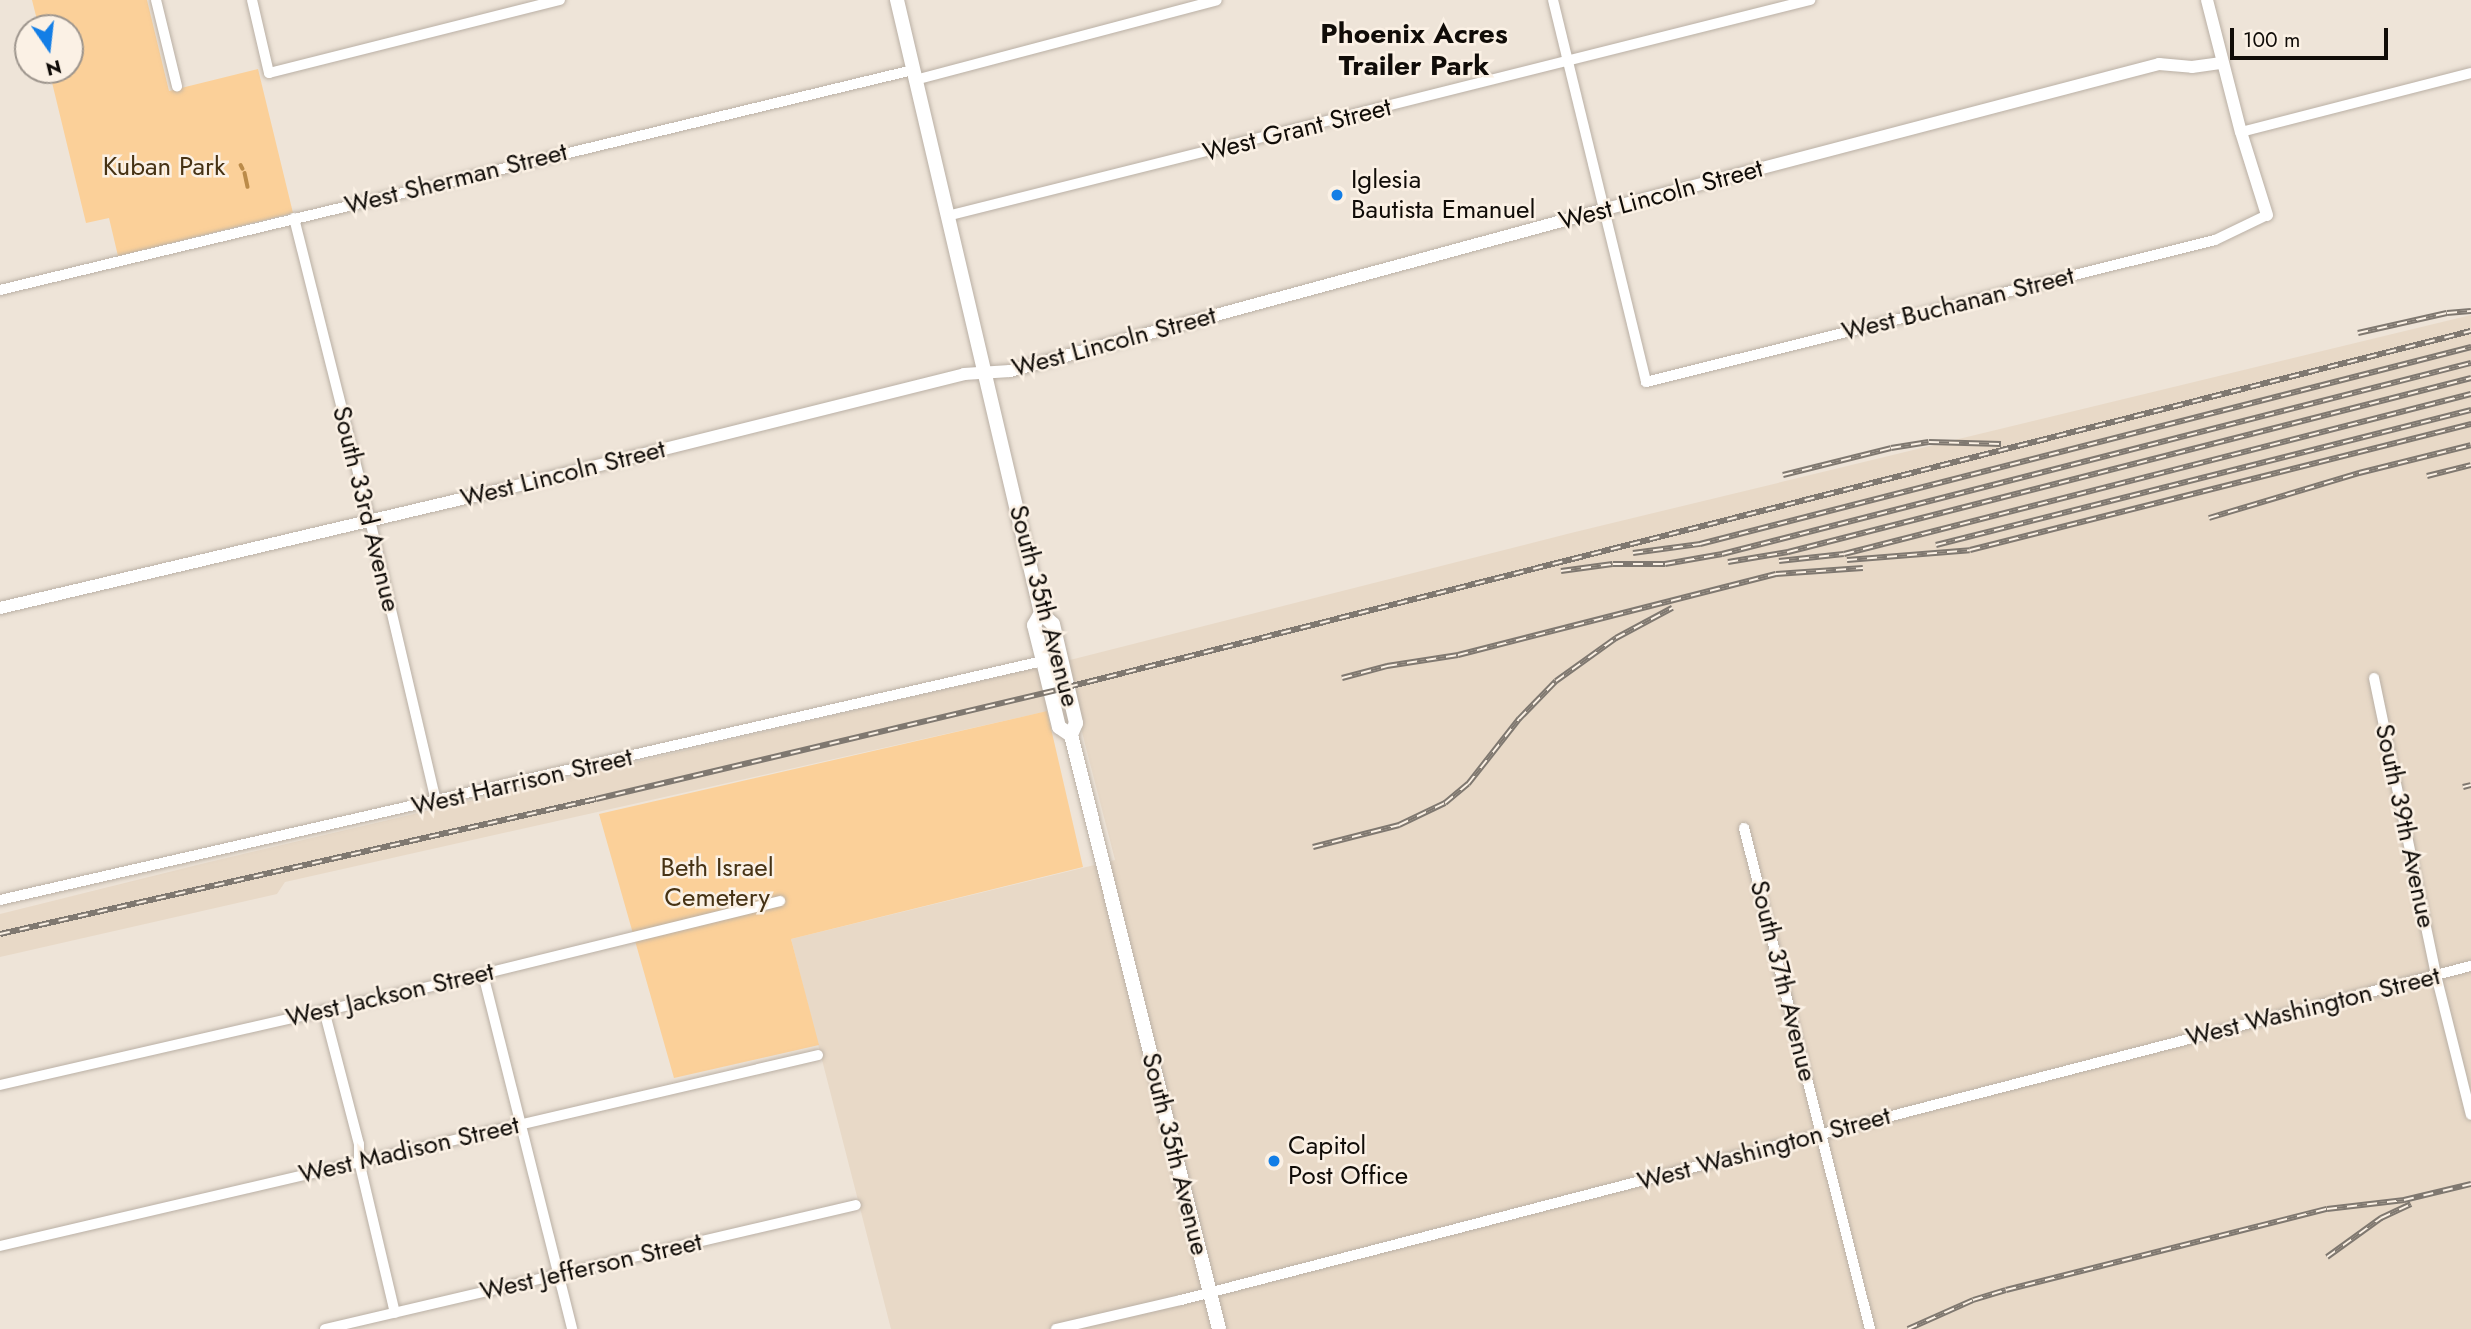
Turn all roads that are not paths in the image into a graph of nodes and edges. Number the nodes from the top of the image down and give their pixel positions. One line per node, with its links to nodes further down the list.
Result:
1 (156, 0): 13 (street)
2 (252, 0): 3 (street)
3 (560, 0)
4 (897, 0): 12 (main road, South 35th Avenue)
5 (1217, 0): 12 (street, West Sherman Street)
6 (1553, 0): 9 (street)
7 (1810, 0): 9 (street, West Grant Street)
8 (2207, 0): 10 (street)
9 (1567, 61): 15 (street); 17 (street, West Grant Street)
10 (2222, 63): 14 (street); 15 (street, West Lincoln Street)
11 (2471, 73): 14 (street)
12 (914, 75): 17 (main road, South 35th Avenue); 18 (street, West Sherman Street)
13 (177, 86)
14 (2241, 132): 16 (street)
15 (1602, 210): 16 (street, West Buchanan Street); 20 (street, West Lincoln Street)
16 (2267, 215)
17 (947, 216): 20 (main road, South 35th Avenue)
18 (294, 218): 19 (street, West Sherman Street); 21 (street, South 33rd Avenue)
19 (0, 290)
20 (986, 373): 21 (street, West Lincoln Street); 23 (main road, South 35th Avenue)
21 (370, 520): 22 (street, West Lincoln Street); 27 (street, South 33rd Avenue)
22 (0, 608)
23 (1041, 613): 24 (main road); 26 (main road, South 35th Avenue)
24 (1043, 662): 26 (main road); 27 (street, West Harrison Street)
25 (2374, 678): 33 (street, South 39th Avenue)
26 (1071, 736): 44 (main road, South 35th Avenue)
27 (436, 802): 29 (street, West Harrison Street)
28 (1744, 828): 39 (street, South 37th Avenue)
29 (0, 900)
30 (780, 901): 32 (street, West Jackson Street)
31 (2471, 966): 33 (street, West Washington Street)
32 (483, 974): 34 (street, West Jackson Street); 38 (street)
33 (2436, 975): 37 (street, South 39th Avenue); 39 (street, West Washington Street)
34 (324, 1010): 36 (street, West Jackson Street); 40 (street)
35 (818, 1055): 38 (street, West Madison Street)
36 (0, 1085)
37 (2471, 1115)
38 (519, 1125): 40 (street, West Madison Street); 43 (street)
39 (1822, 1134): 44 (street, West Washington Street); 50 (street, South 37th Avenue)
40 (359, 1161): 42 (street, West Madison Street); 45 (street)
41 (856, 1205): 43 (street, West Jefferson Street)
42 (0, 1246)
43 (558, 1274): 45 (street, West Jefferson Street); 47 (street)
44 (1210, 1292): 48 (street, West Washington Street); 49 (main road, South 35th Avenue)
45 (394, 1312): 46 (street, West Jefferson Street)
46 (325, 1329)
47 (572, 1329)
48 (1056, 1329)
49 (1219, 1329)
50 (1870, 1329)

